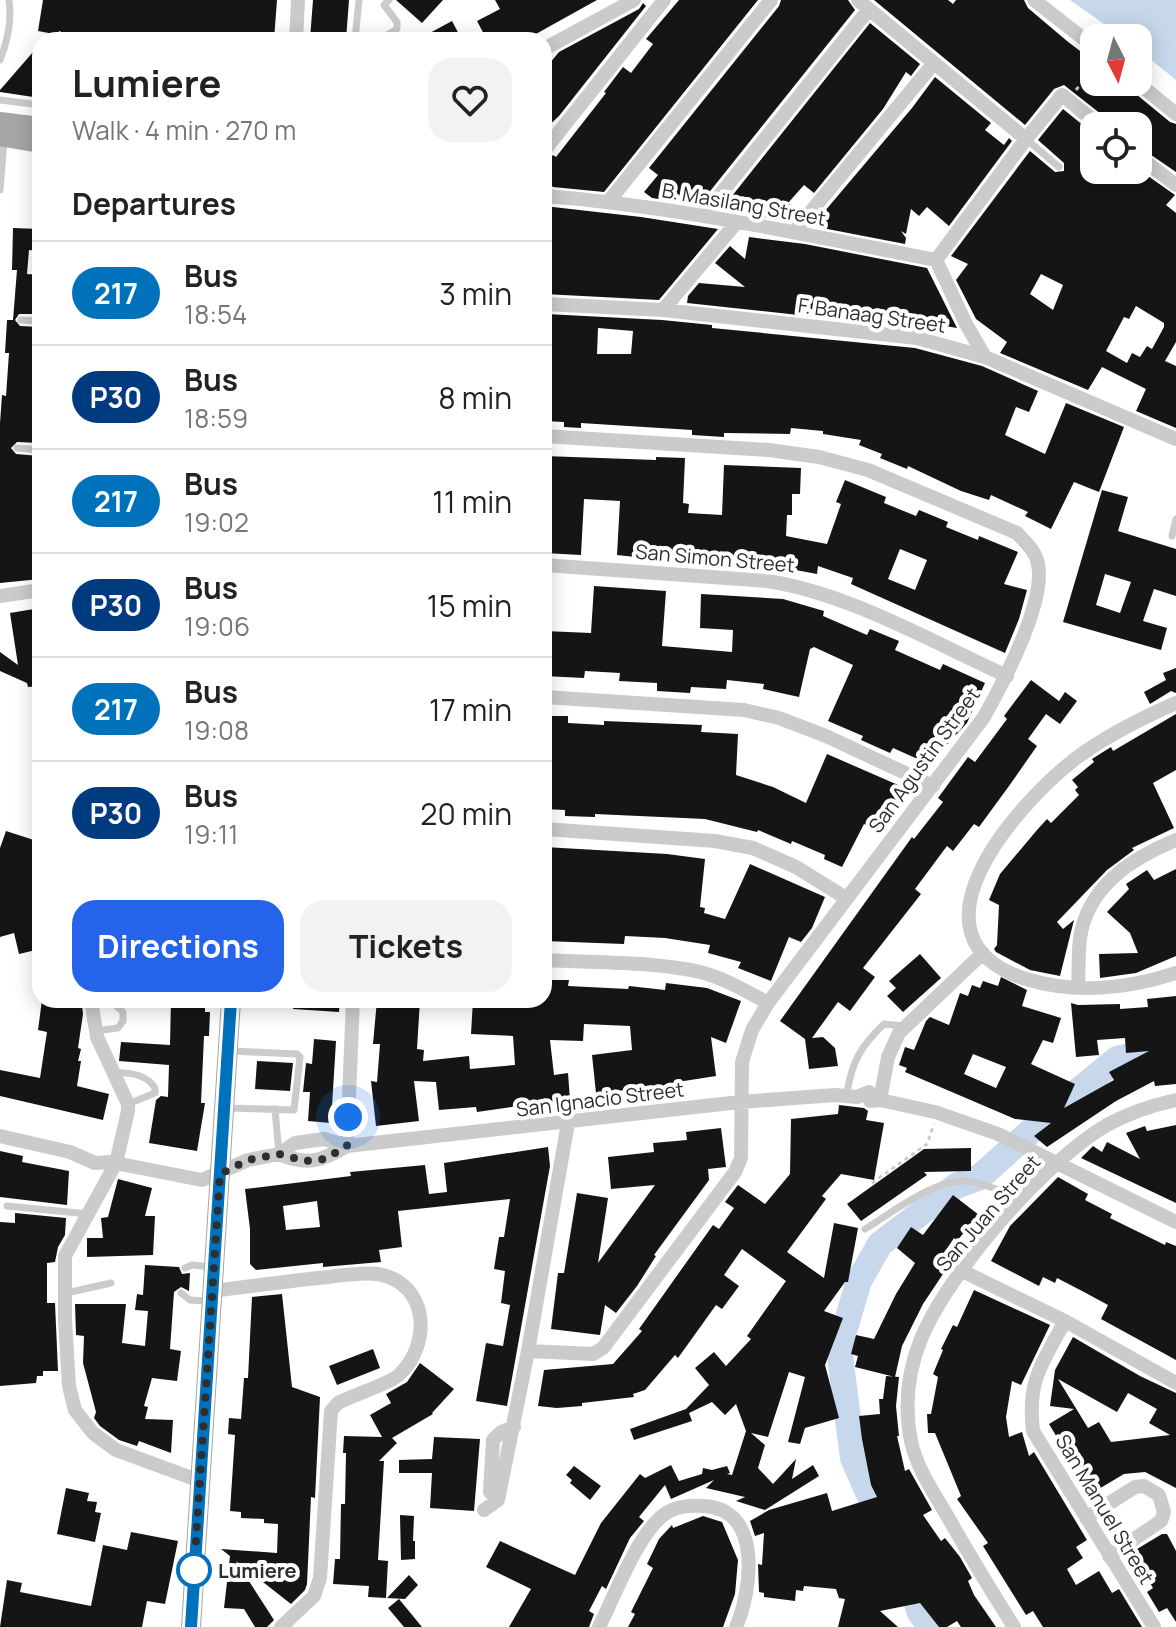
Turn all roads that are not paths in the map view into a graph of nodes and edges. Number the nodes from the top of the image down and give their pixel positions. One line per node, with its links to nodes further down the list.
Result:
1 (9, 0): 15 (lane)
2 (298, 0): 10 (street)
3 (359, 0): 11 (lane)
4 (634, 0): 14 (street)
5 (664, 0): 26 (street)
6 (771, 0): 32 (street)
7 (1034, 0): 13 (street)
8 (384, 2): 12 (lane)
9 (864, 4): 16 (street); 33 (street)
10 (296, 32)
11 (356, 32)
12 (392, 32)
13 (1080, 36)
14 (552, 45)
15 (0, 60)
16 (934, 63): 24 (street); 35 (street)
17 (1152, 94): 21 (street)
18 (0, 100): 19 (lane)
19 (32, 104)
20 (1083, 112): 24 (street)
21 (1176, 114)
22 (32, 128): 23 (main road)
23 (3, 130): 25 (main road); 30 (lane)
24 (1026, 139): 27 (lane); 36 (street)
25 (32, 140)
26 (552, 141)
27 (1059, 167)
28 (1152, 167): 29 (street)
29 (1176, 185)
30 (0, 190)
31 (552, 197): 32 (street, B. Masilang Street)
32 (609, 201): 33 (street, B. Masilang Street)
33 (703, 216): 34 (street, B. Masilang Street)
34 (737, 222): 35 (street, B. Masilang Street); 38 (street)
35 (794, 232): 36 (street, B. Masilang Street)
36 (936, 260): 41 (street)
37 (552, 304): 38 (street, F. Banaag Street)
38 (663, 310): 41 (street, F. Banaag Street)
39 (21, 320): 40 (lane)
40 (32, 321)
41 (985, 357): 43 (street, F. Banaag Street)
42 (552, 436): 51 (street, San Agustin Street)
43 (1176, 439)
44 (17, 448): 45 (lane)
45 (32, 449)
46 (1176, 519): 47 (lane)
47 (1172, 536)
48 (552, 566): 51 (street, San Simon Street)
49 (32, 591): 50 (street)
50 (0, 596)
51 (1007, 676): 54 (street, San Agustin Street)
52 (552, 698): 54 (street)
53 (1176, 703): 58 (street)
54 (933, 786): 57 (street, San Agustin Street)
55 (552, 830): 57 (street)
56 (1176, 840): 61 (street)
57 (846, 898): 62 (street, San Agustin Street)
58 (983, 953): 61 (street); 67 (street)
59 (552, 960): 62 (street)
60 (1176, 973): 61 (street)
61 (1078, 988)
62 (768, 1003): 74 (street, San Agustin Street)
63 (93, 1008): 68 (street)
64 (119, 1008): 68 (lane)
65 (231, 1008): 69 (main road)
66 (353, 1008): 80 (street)
67 (907, 1026): 71 (lane); 72 (street)
68 (96, 1031): 70 (street)
69 (228, 1051): 76 (main road); 77 (lane)
70 (113, 1073): 75 (street); 75 (lane)
71 (849, 1096): 72 (street, San Ignacio Street); 74 (street, San Ignacio Street)
72 (878, 1100): 82 (street, San Ignacio Street)
73 (1176, 1100): 82 (street, San Juan Street)
74 (740, 1102): 78 (street, San Ignacio Street); 98 (street, San Agustin Street)
75 (128, 1104): 83 (street)
76 (225, 1107): 77 (lane); 84 (main road)
77 (275, 1109): 81 (lane)
78 (568, 1123): 80 (street, San Ignacio Street); 98 (street)
79 (0, 1136): 83 (street)
80 (347, 1146): 81 (street, San Ignacio Street); 81 (street, San Ignacio Street)
81 (282, 1156): 84 (street, San Ignacio Street)
82 (1059, 1162): 85 (street, San Juan Street); 88 (street, San Ignacio Street)
83 (113, 1163): 84 (street); 87 (street)
84 (220, 1174): 90 (main road)
85 (1022, 1199): 89 (lane); 92 (street, San Juan Street)
86 (7, 1206): 87 (lane)
87 (88, 1214): 94 (street)
88 (1176, 1222)
89 (865, 1229)
90 (213, 1267): 91 (lane); 96 (main road)
91 (185, 1268)
92 (960, 1270): 97 (street); 108 (street, San Juan Street)
93 (111, 1283): 94 (lane)
94 (65, 1293): 100 (street)
95 (181, 1293): 96 (lane)
96 (212, 1296): 100 (main road); 105 (street)
97 (1065, 1321): 99 (street); 102 (street, San Manuel Street)
98 (528, 1351): 101 (street)
99 (1176, 1383)
100 (200, 1481): 104 (main road)
101 (484, 1510)
102 (1086, 1518): 103 (street, San Manuel Street); 103 (street)
103 (1109, 1556): 109 (street, San Manuel Street)
104 (191, 1627)
105 (281, 1627)
106 (599, 1627): 107 (street)
107 (736, 1627)
108 (1014, 1627)
109 (1154, 1627)

